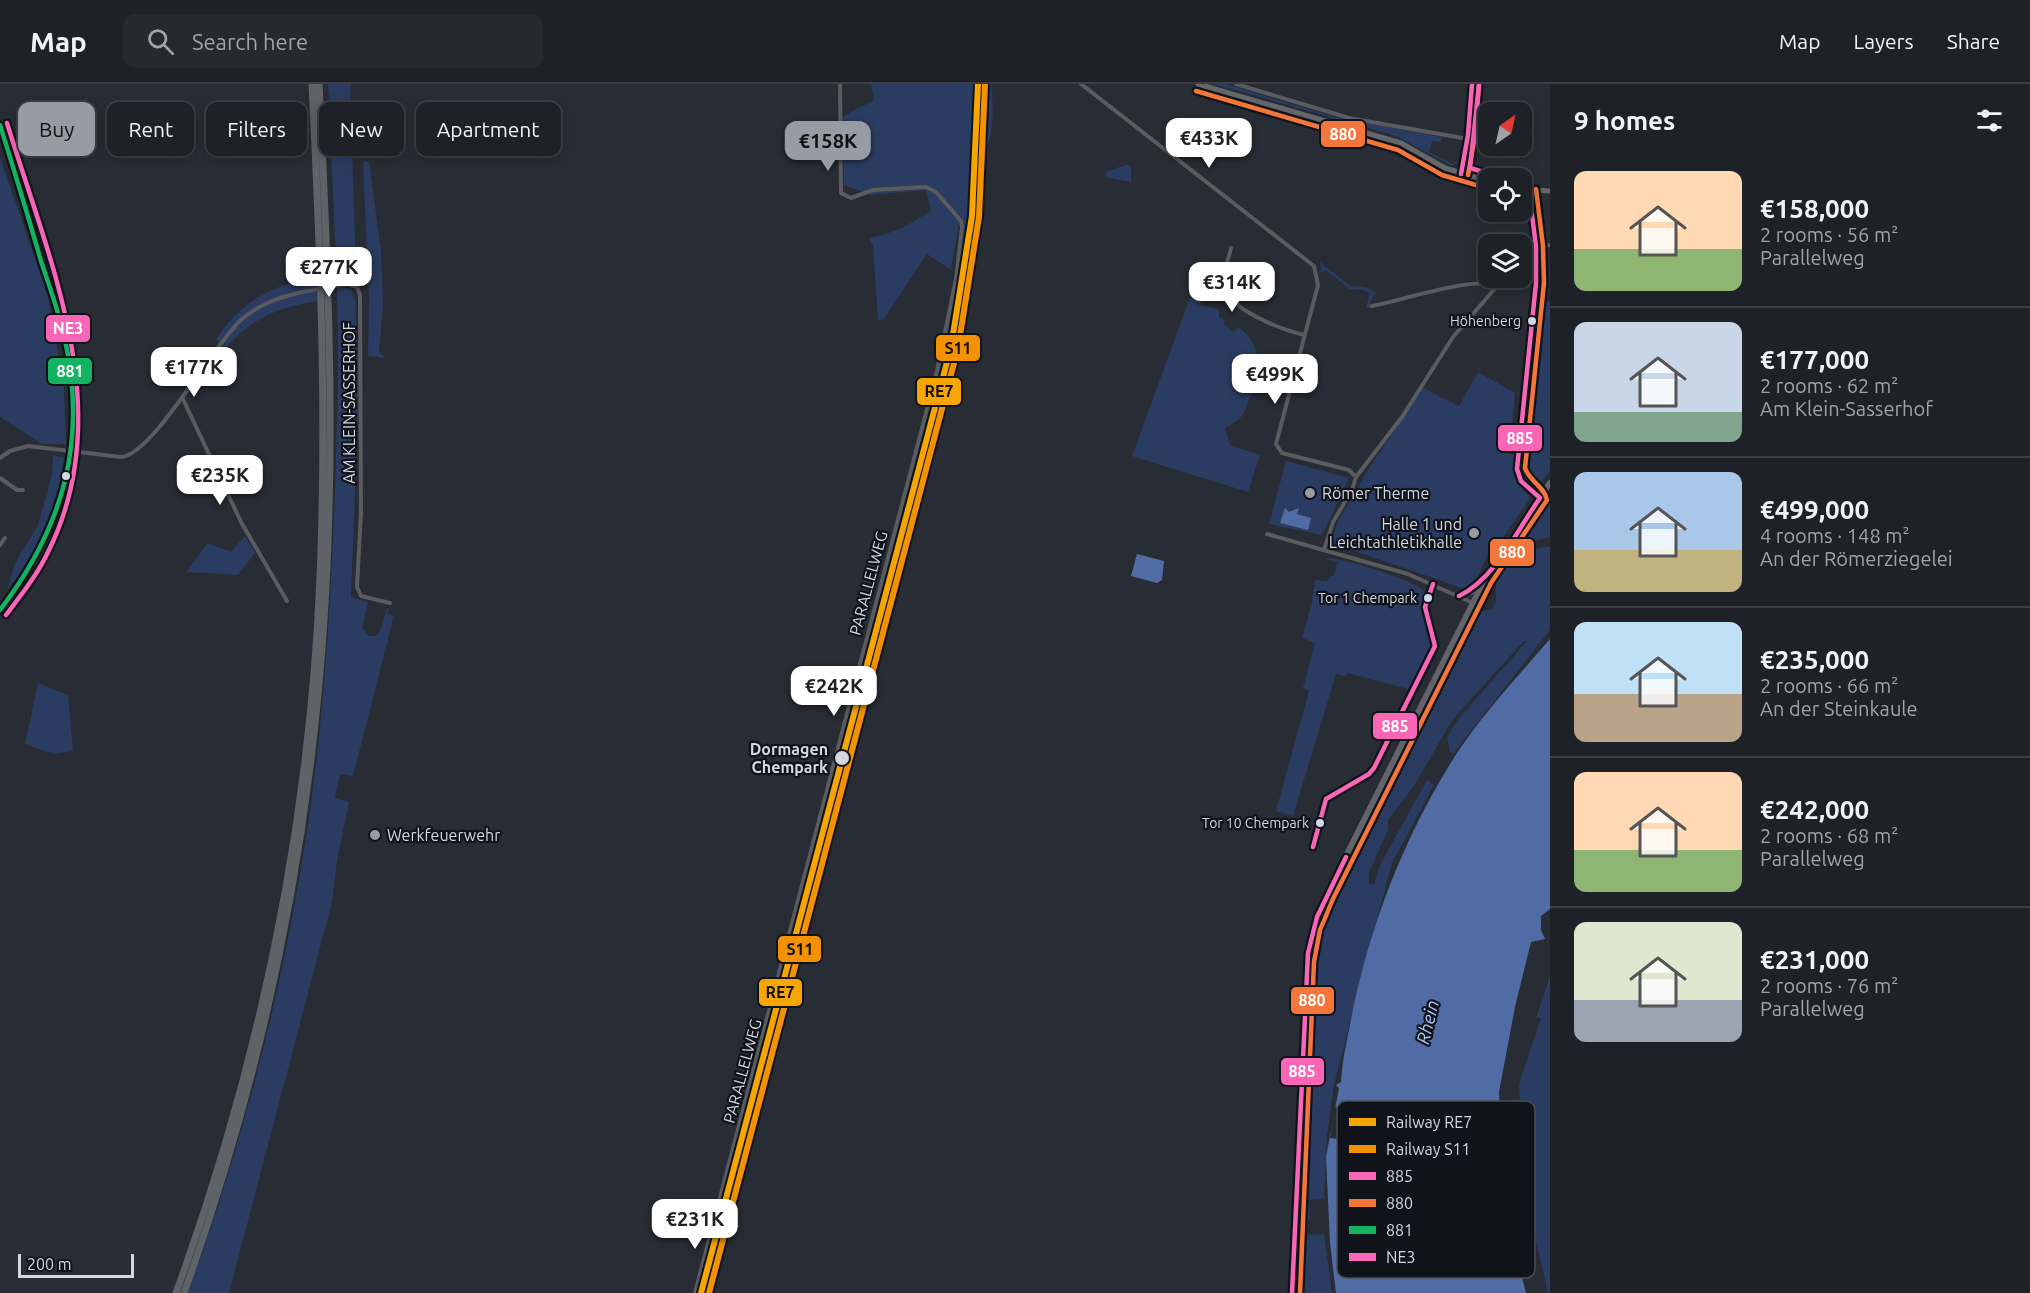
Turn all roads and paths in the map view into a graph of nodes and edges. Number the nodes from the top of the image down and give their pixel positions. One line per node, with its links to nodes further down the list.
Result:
1 (312, 84): 41 (highway)
2 (319, 84): 42 (highway)
3 (840, 84): 43 (street, PARALLELWEG)
4 (1081, 84): 22 (street)
5 (1198, 84): 10 (main road)
6 (1236, 84): 9 (street)
7 (1472, 84): 9 (street)
8 (0, 125): 24 (main road)
9 (1468, 139): 10 (street)
10 (1461, 174): 11 (main road)
11 (1478, 178)
12 (1532, 190): 13 (main road)
13 (1550, 191)
14 (1532, 214): 16 (street)
15 (1550, 245): 16 (street)
16 (1536, 247): 18 (street); 30 (street)
17 (1231, 248): 22 (street)
18 (1532, 250)
19 (1478, 285): 21 (street)
20 (1494, 288): 26 (street)
21 (1372, 306)
22 (1304, 335): 26 (street)
23 (182, 397): 24 (street, AM KLEIN-SASSERHOF); 37 (street); 38 (street, AM KLEIN-SASSERHOF, bridge)
24 (72, 452): 25 (street); 40 (main road)
25 (0, 458)
26 (1356, 477): 34 (street)
27 (0, 478): 29 (street)
28 (1550, 483): 30 (main road)
29 (23, 490)
30 (1540, 498): 35 (main road)
31 (1267, 534): 34 (street)
32 (5, 538): 33 (street)
33 (0, 545)
34 (1324, 550): 36 (street)
35 (1485, 579): 36 (main road); 39 (main road)
36 (1459, 596): 39 (street)
37 (287, 601)
38 (390, 603)
39 (1474, 603): 44 (main road)
40 (0, 610)
41 (176, 1293)
42 (184, 1293)
43 (695, 1293)
44 (1292, 1293)

